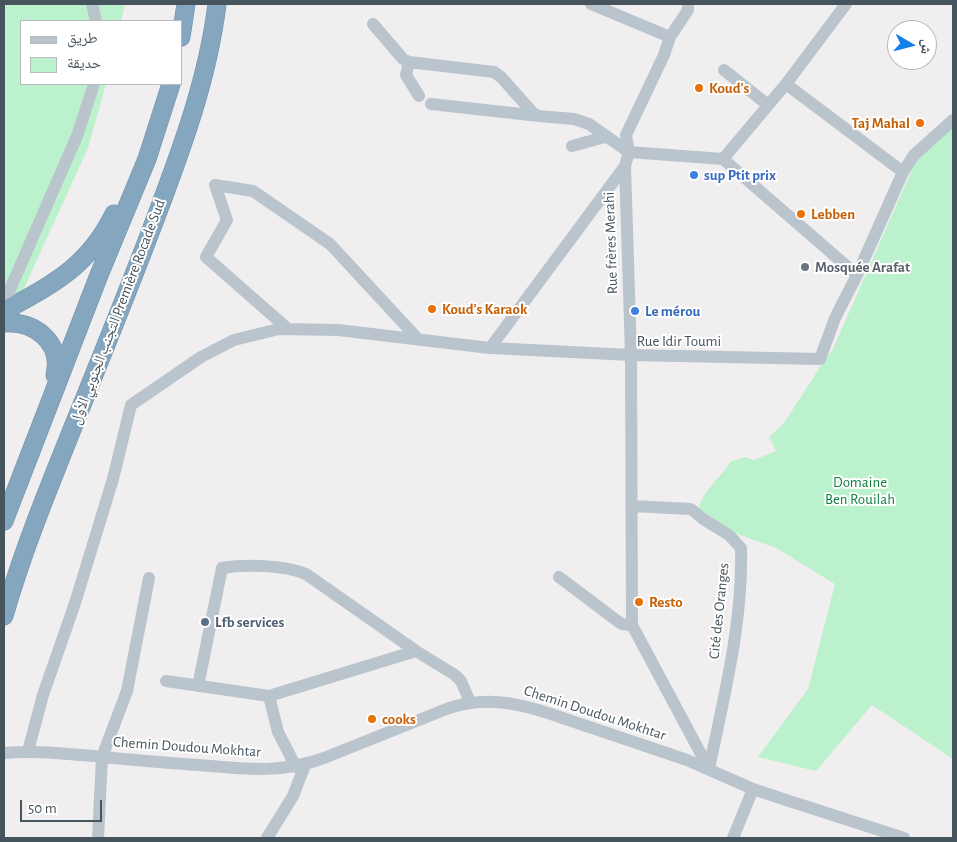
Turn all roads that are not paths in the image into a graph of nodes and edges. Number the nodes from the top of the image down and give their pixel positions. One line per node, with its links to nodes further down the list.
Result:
1 (92, 4): 7 (street)
2 (186, 4): 9 (highway)
3 (217, 4): 41 (highway, التجنب الجنوبي الأول Première Rocade Sud)
4 (591, 4): 10 (street)
5 (688, 4): 10 (street, Rue frères Merahi)
6 (846, 4): 13 (street)
7 (96, 20)
8 (373, 24): 11 (street)
9 (182, 31)
10 (670, 37): 24 (street, Rue frères Merahi)
11 (409, 62): 16 (street); 19 (street)
12 (724, 70): 18 (street)
13 (786, 84): 18 (street); 27 (street)
14 (94, 85): 29 (street)
15 (171, 85): 21 (highway, التجنب الجنوبي الأول Première Rocade Sud)
16 (419, 96)
17 (431, 104): 19 (street)
18 (768, 105): 25 (street)
19 (539, 116): 22 (street)
20 (953, 120): 27 (street, Rue Idir Toumi)
21 (159, 121): 30 (highway); 36 (highway, التجنب الجنوبي الأول Première Rocade Sud)
22 (606, 137): 23 (street); 24 (street)
23 (572, 146)
24 (629, 152): 25 (street); 26 (street, Rue frères Merahi)
25 (723, 159): 28 (street)
26 (625, 166): 34 (street); 35 (street, Rue frères Merahi)
27 (903, 172): 28 (street, Rue Idir Toumi)
28 (857, 275): 35 (street, Rue Idir Toumi)
29 (4, 303)
30 (4, 311)
31 (4, 323): 36 (highway)
32 (288, 329): 33 (street); 33 (street); 48 (street)
33 (418, 340): 34 (street)
34 (490, 348): 35 (street)
35 (631, 355): 37 (street, Rue Idir Toumi)
36 (44, 417): 38 (highway, التجنب الجنوبي الأول Première Rocade Sud)
37 (632, 506): 42 (street, Rue Idir Toumi); 51 (street, Cité des Oranges)
38 (4, 521)
39 (559, 577): 42 (street)
40 (149, 578): 49 (street)
41 (4, 616)
42 (632, 625): 51 (street, Rue Idir Toumi)
43 (416, 651): 45 (street); 46 (street); 47 (street)
44 (166, 682): 45 (street)
45 (198, 686): 46 (street)
46 (269, 696): 50 (street)
47 (470, 702): 50 (street, Chemin Doudou Mokhtar); 51 (street, Chemin Doudou Mokhtar)
48 (16, 752): 49 (street, Chemin Doudou Mokhtar)
49 (102, 757): 50 (street, Chemin Doudou Mokhtar); 54 (street)
50 (300, 766): 55 (street)
51 (709, 769): 52 (street, Chemin Doudou Mokhtar)
52 (753, 789): 53 (street); 56 (street, Chemin Doudou Mokhtar)
53 (738, 837)
54 (98, 838)
55 (267, 838)
56 (904, 838)

